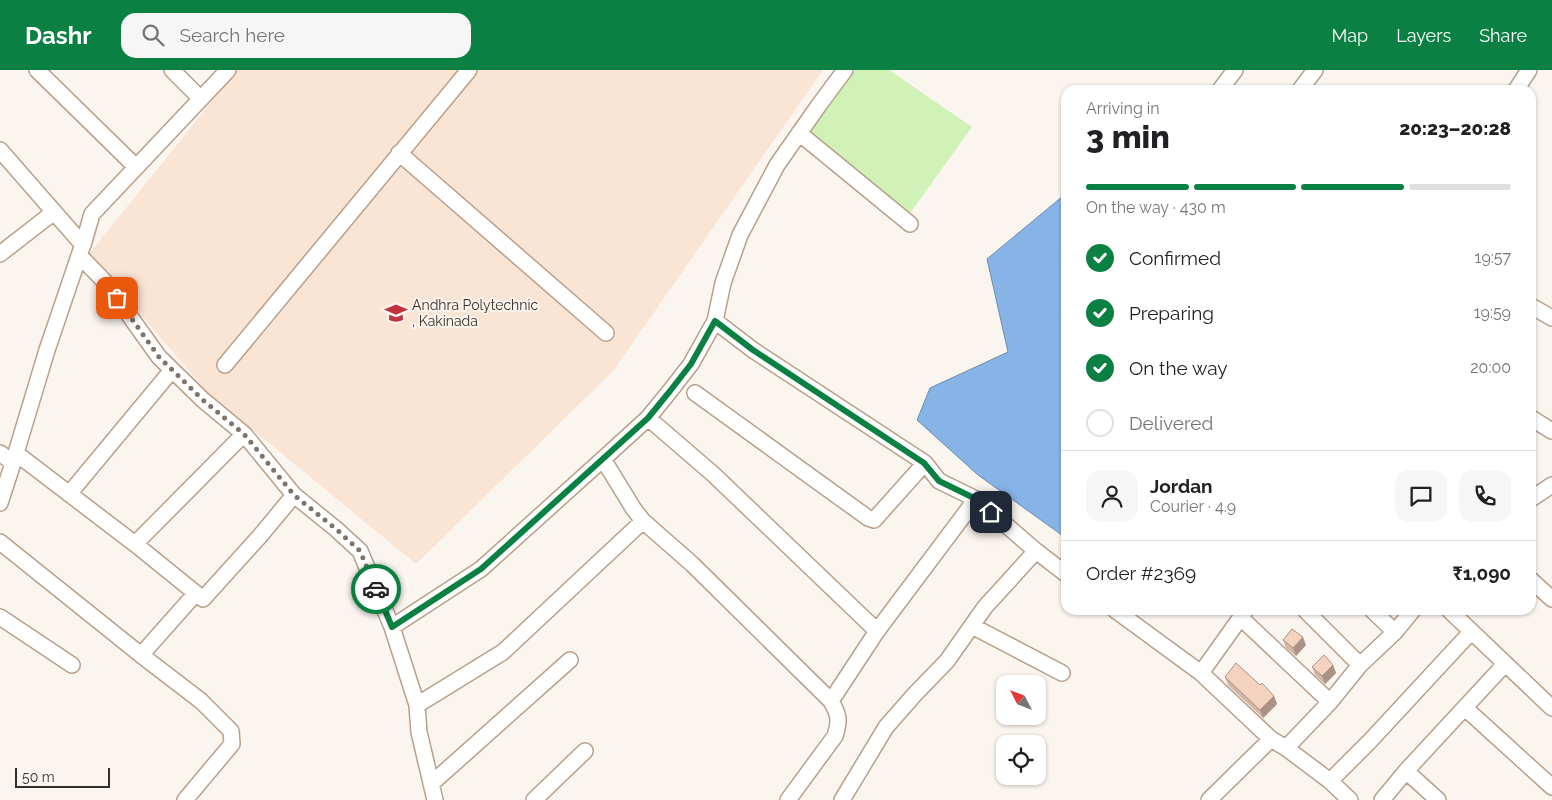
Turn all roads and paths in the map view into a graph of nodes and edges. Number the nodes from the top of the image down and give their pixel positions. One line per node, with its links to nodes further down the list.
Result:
1 (37, 70): 16 (street)
2 (172, 70): 12 (street)
3 (228, 70): 12 (street)
4 (469, 70): 15 (street)
5 (845, 70): 13 (street)
6 (1235, 70): 9 (street)
7 (1315, 70): 10 (street)
8 (1529, 70): 11 (street)
9 (1224, 85)
10 (1304, 85)
11 (1519, 85)
12 (201, 99): 16 (street)
13 (799, 133): 18 (street); 23 (street)
14 (0, 150): 17 (street)
15 (399, 153): 24 (street); 25 (street)
16 (136, 167): 19 (street)
17 (54, 212): 19 (street); 20 (street)
18 (910, 224)
19 (81, 250): 26 (street); 32 (street)
20 (0, 254)
21 (1536, 311): 22 (street)
22 (1552, 318)
23 (715, 321): 28 (street); 34 (street)
24 (606, 333)
25 (225, 365)
26 (172, 370): 31 (street); 36 (street)
27 (695, 393): 34 (street)
28 (648, 418): 33 (street); 59 (street)
29 (1536, 421): 30 (street)
30 (1552, 431)
31 (244, 434): 37 (street); 43 (street)
32 (6, 456): 36 (street); 40 (street)
33 (602, 458): 41 (street); 58 (street)
34 (924, 463): 39 (street)
35 (1552, 485): 38 (street)
36 (69, 494): 43 (street)
37 (294, 495): 47 (street); 58 (street)
38 (1536, 496)
39 (976, 499): 44 (street); 59 (street)
40 (0, 502)
41 (643, 521): 69 (street); 71 (street)
42 (0, 542): 62 (street)
43 (135, 544): 47 (street)
44 (1036, 551): 45 (street); 57 (street)
45 (1061, 570)
46 (1536, 585): 48 (street)
47 (196, 593): 62 (street)
48 (1552, 599)
49 (1122, 615): 68 (street)
50 (1242, 615): 68 (street)
51 (1244, 615): 70 (street)
52 (1310, 615): 66 (street)
53 (1377, 615): 60 (street)
54 (1409, 615): 60 (street)
55 (1454, 615): 61 (street)
56 (0, 618): 65 (street)
57 (972, 626): 67 (street); 85 (street)
58 (392, 627): 71 (street)
59 (877, 631): 69 (street)
60 (1394, 632): 66 (street)
61 (1471, 632): 64 (street); 78 (street)
62 (141, 654): 81 (street)
63 (570, 660): 79 (street)
64 (1505, 664): 72 (street); 73 (street)
65 (72, 665)
66 (1360, 665): 70 (street)
67 (1062, 673)
68 (1201, 673): 74 (street)
69 (832, 701): 84 (street)
70 (1330, 702): 75 (street)
71 (417, 705): 79 (street)
72 (1465, 708): 77 (street); 80 (street)
73 (1552, 708)
74 (1271, 739): 75 (street); 86 (street)
75 (1286, 748): 78 (street)
76 (585, 752): 83 (street)
77 (1406, 770): 88 (street); 89 (street)
78 (1330, 781): 87 (street)
79 (431, 784): 82 (street)
80 (1552, 787)
81 (185, 800)
82 (435, 800)
83 (534, 800)
84 (788, 800)
85 (842, 800)
86 (1209, 800)
87 (1350, 800)
88 (1382, 800)
89 (1438, 800)

